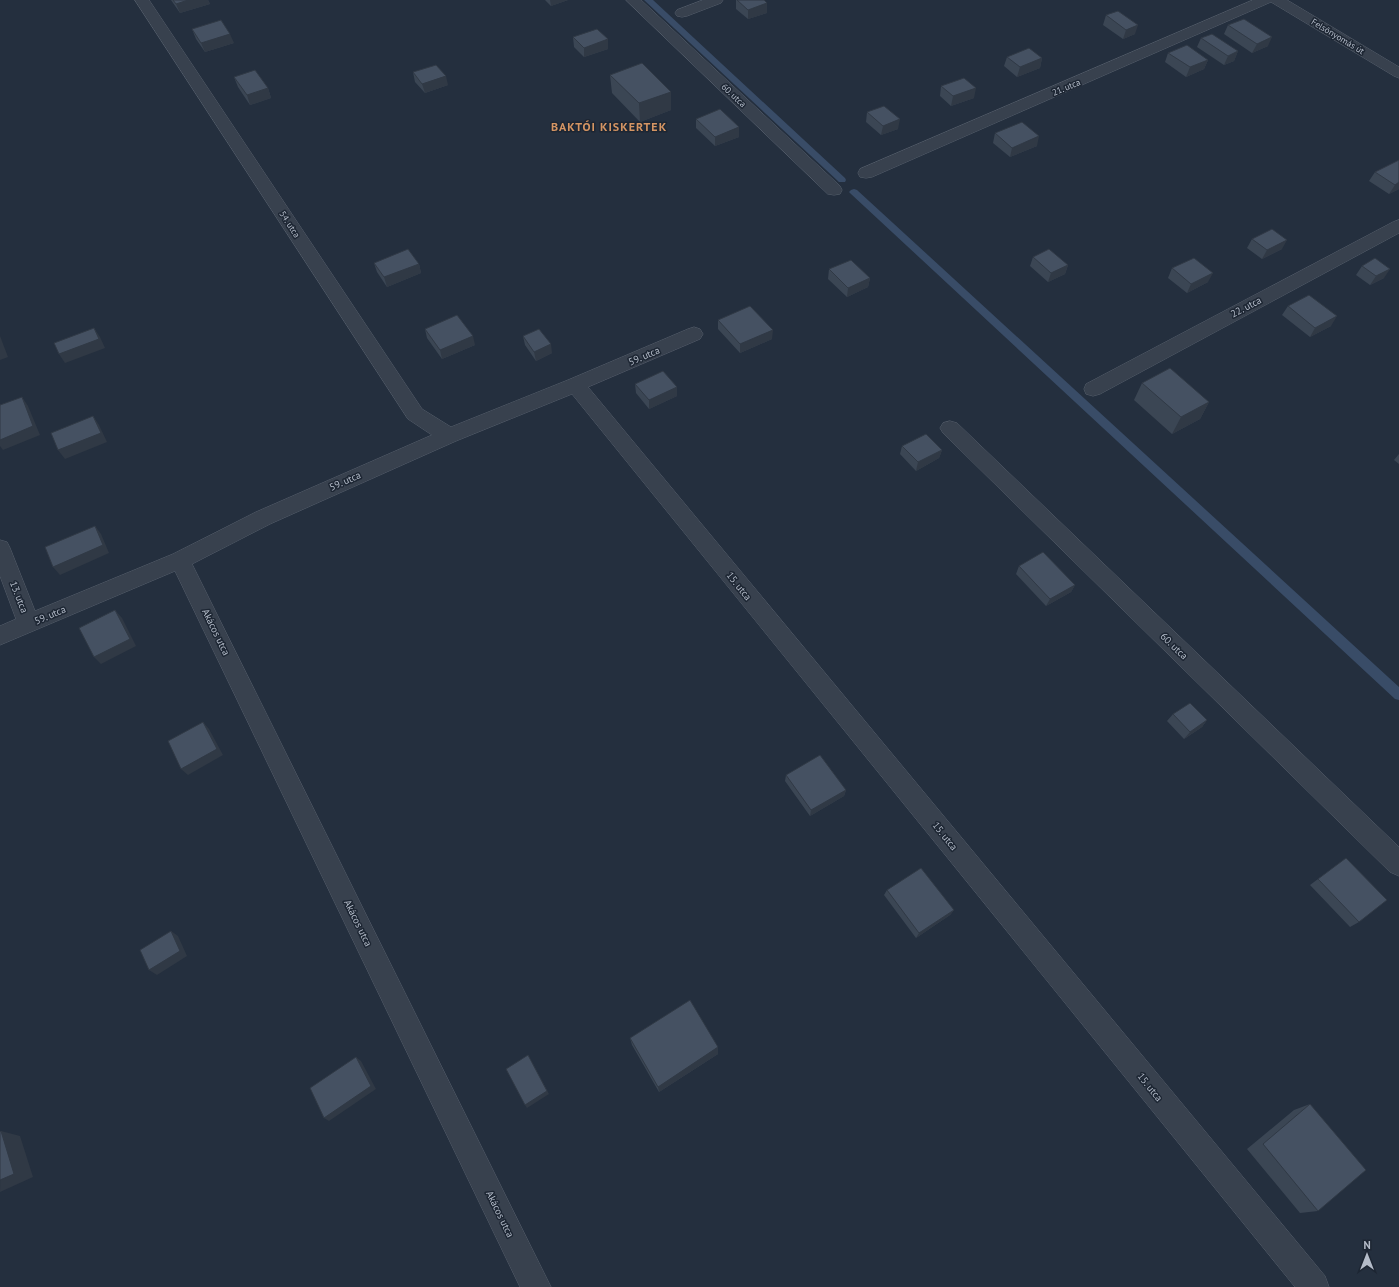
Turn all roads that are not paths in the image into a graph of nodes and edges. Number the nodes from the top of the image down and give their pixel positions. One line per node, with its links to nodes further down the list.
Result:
1 (142, 0): 15 (street, 54. utca)
2 (633, 0): 9 (street, 60. utca)
3 (716, 0): 6 (street)
4 (1265, 0): 8 (street, 21. utca)
5 (1277, 0): 7 (street, Felsőnyomás út)
6 (682, 12)
7 (1399, 72)
8 (866, 173)
9 (834, 190)
10 (1399, 226): 13 (street, 22. utca)
11 (694, 334): 12 (street, 59. utca)
12 (575, 386): 15 (street, 59. utca); 22 (street, 15. utca)
13 (1093, 389)
14 (950, 428): 20 (street, 60. utca)
15 (449, 436): 17 (street, 59. utca)
16 (0, 548): 18 (street, 13. utca)
17 (180, 560): 18 (street, 59. utca); 21 (street, Akácos utca)
18 (29, 624): 19 (street, 59. utca)
19 (0, 636)
20 (1399, 864)
21 (536, 1287)
22 (1314, 1287)

